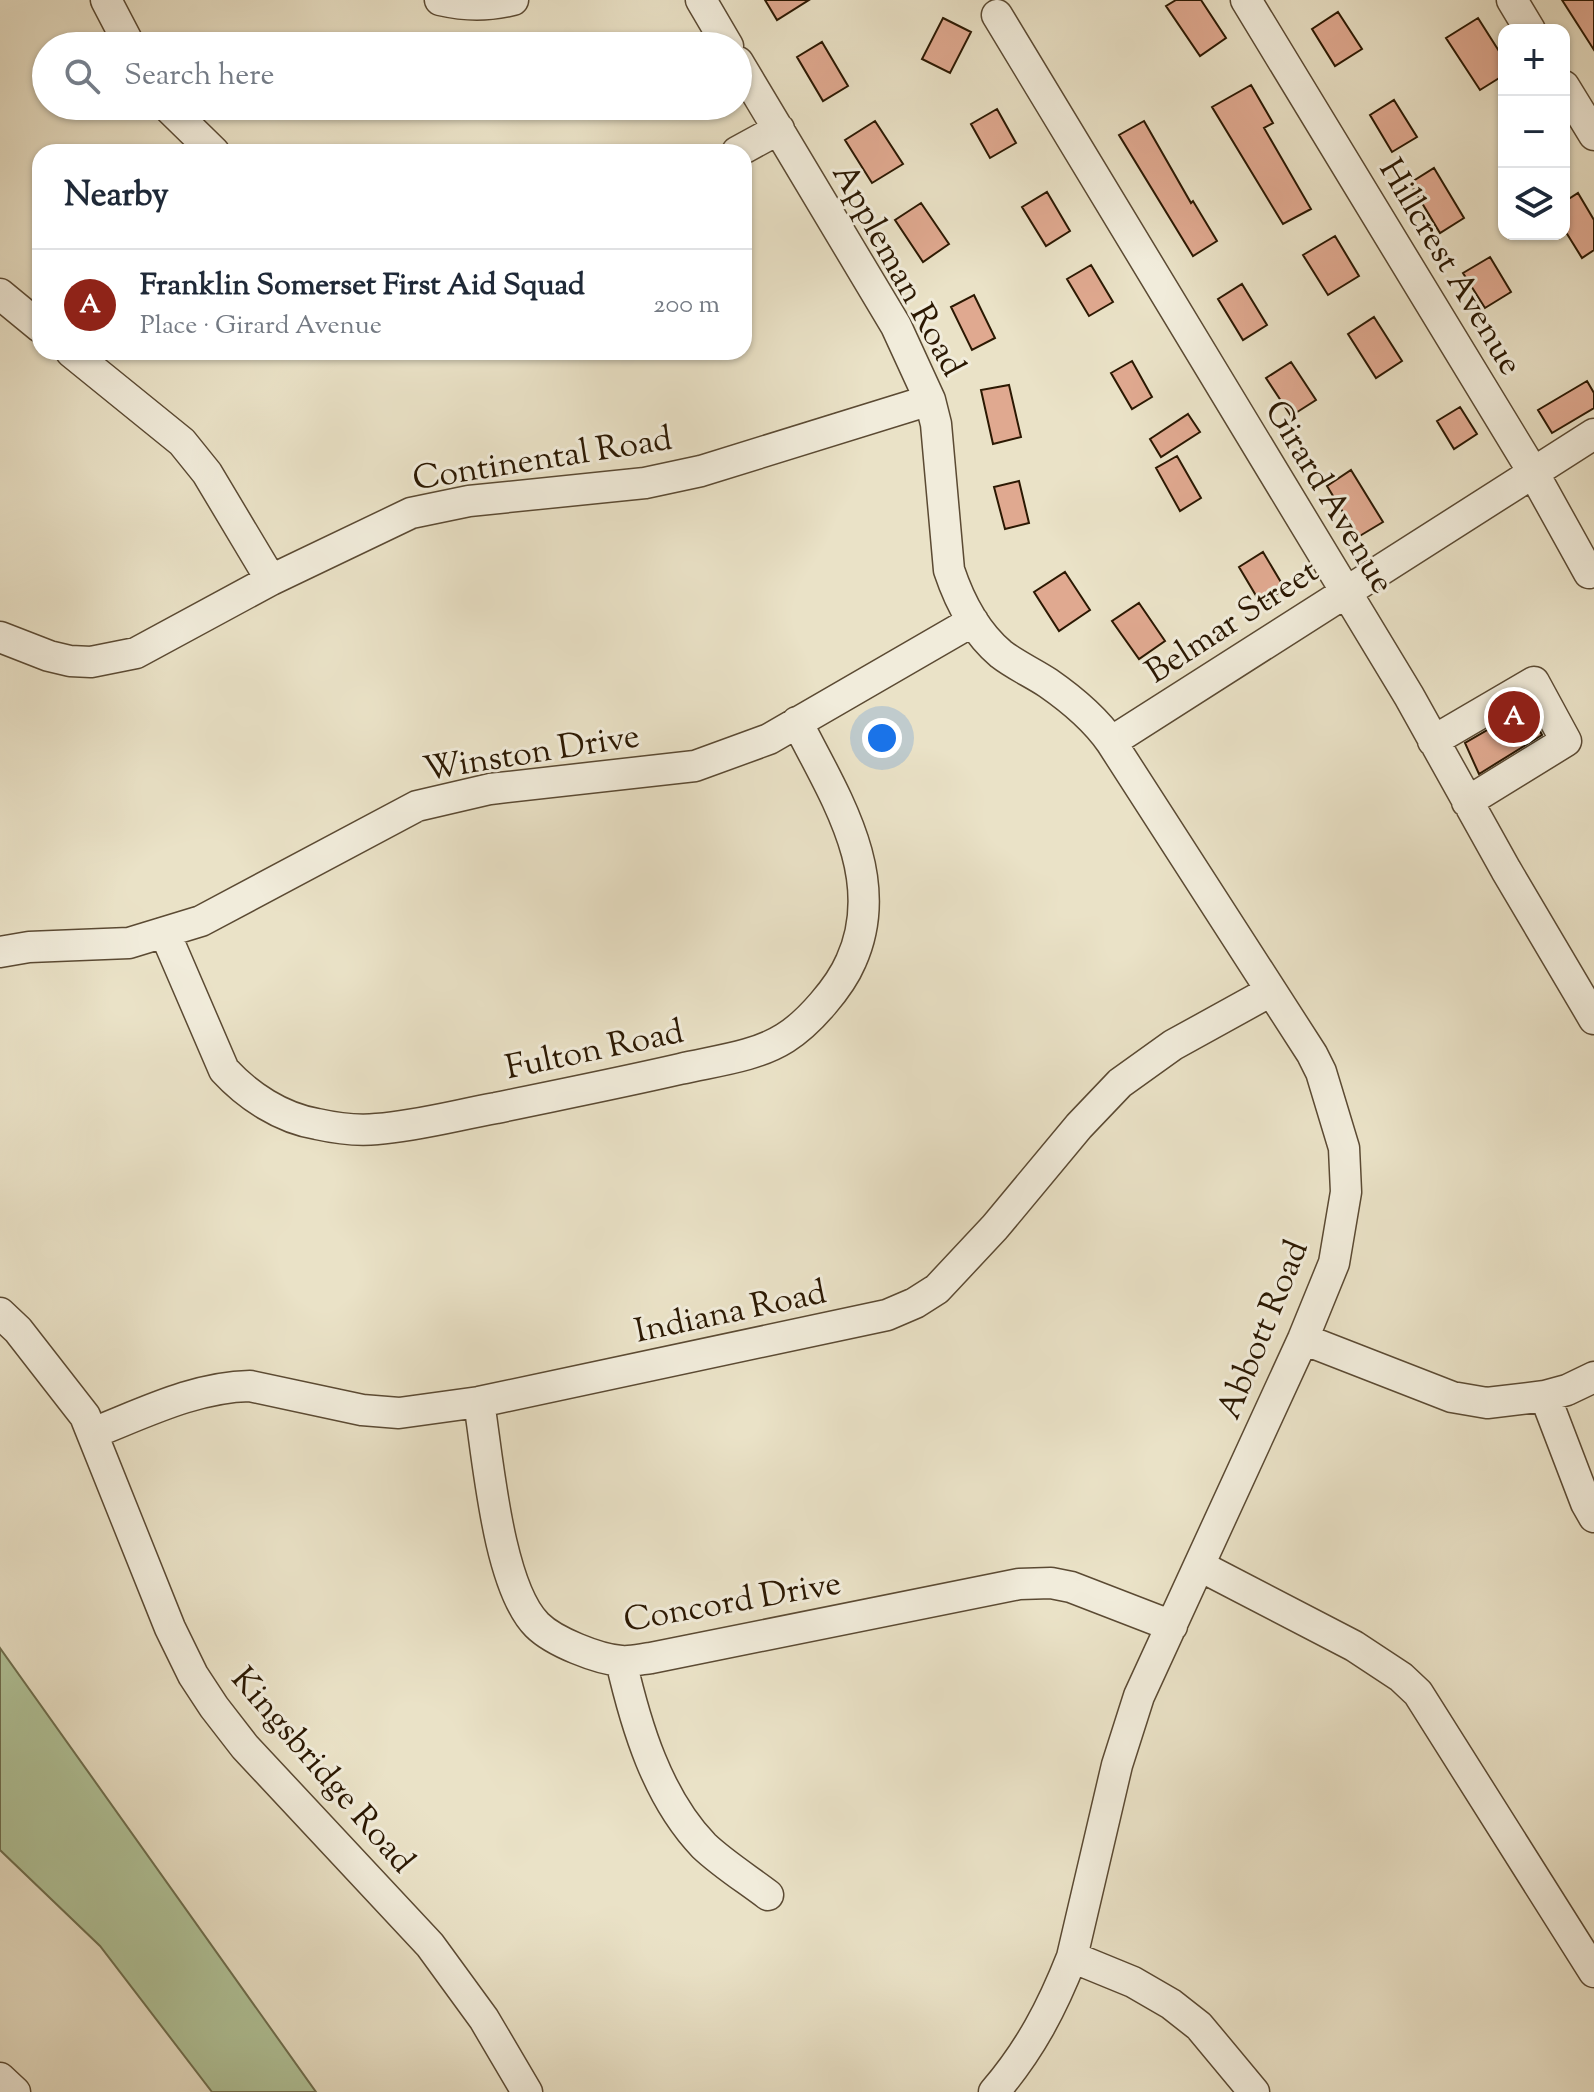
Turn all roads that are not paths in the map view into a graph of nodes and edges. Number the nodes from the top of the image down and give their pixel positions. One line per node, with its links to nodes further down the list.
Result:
1 (106, 0): 9 (street)
2 (440, 0): 3 (street)
3 (513, 0)
4 (701, 0): 10 (street)
5 (1246, 0): 23 (street, Hillcrest Avenue)
6 (1512, 0): 8 (street)
7 (997, 15): 26 (street, Girard Avenue)
8 (1526, 24)
9 (123, 32)
10 (720, 32)
11 (752, 85): 14 (street, Appleman Road)
12 (1570, 96): 15 (street)
13 (181, 120): 16 (street)
14 (779, 129): 17 (street); 21 (street, Appleman Road)
15 (1594, 135)
16 (206, 144)
17 (752, 144)
18 (0, 294): 19 (street)
19 (32, 320)
20 (81, 360): 25 (street)
21 (930, 400): 25 (street, Continental Road); 27 (street, Appleman Road)
22 (1594, 434): 23 (street, Belmar Street)
23 (1533, 472): 24 (street, Hillcrest Avenue); 26 (street, Belmar Street)
24 (1589, 573)
25 (271, 580): 28 (street, Continental Road)
26 (1344, 592): 30 (street, Girard Avenue); 31 (street, Belmar Street)
27 (973, 621): 29 (street, Winston Drive); 31 (street, Abbott Road)
28 (0, 637)
29 (797, 722): 33 (street, Winston Drive); 33 (street, Fulton Road)
30 (1433, 741): 32 (street, Girard Avenue); 32 (street)
31 (1111, 742): 35 (street, Abbott Road)
32 (1467, 802): 36 (street, Girard Avenue)
33 (165, 933): 34 (street, Winston Drive)
34 (0, 952)
35 (1271, 991): 38 (street, Abbott Road); 41 (street, Indiana Road)
36 (1594, 1019)
37 (0, 1313): 42 (street, Kingsbridge Road)
38 (1303, 1339): 40 (street); 44 (street, Abbott Road)
39 (1594, 1377): 40 (street)
40 (1545, 1396): 43 (street)
41 (479, 1402): 42 (street, Indiana Road); 46 (street, Concord Drive)
42 (93, 1433): 52 (street, Kingsbridge Road)
43 (1594, 1517)
44 (1200, 1566): 45 (street, Abbott Road); 49 (street)
45 (1172, 1626): 46 (street, Concord Drive); 48 (street, Abbott Road)
46 (621, 1661): 47 (street)
47 (768, 1895)
48 (1072, 1957): 53 (street, Abbott Road); 54 (street)
49 (1594, 1972)
50 (0, 2078): 51 (street)
51 (15, 2092)
52 (527, 2092)
53 (994, 2092)
54 (1254, 2092)

